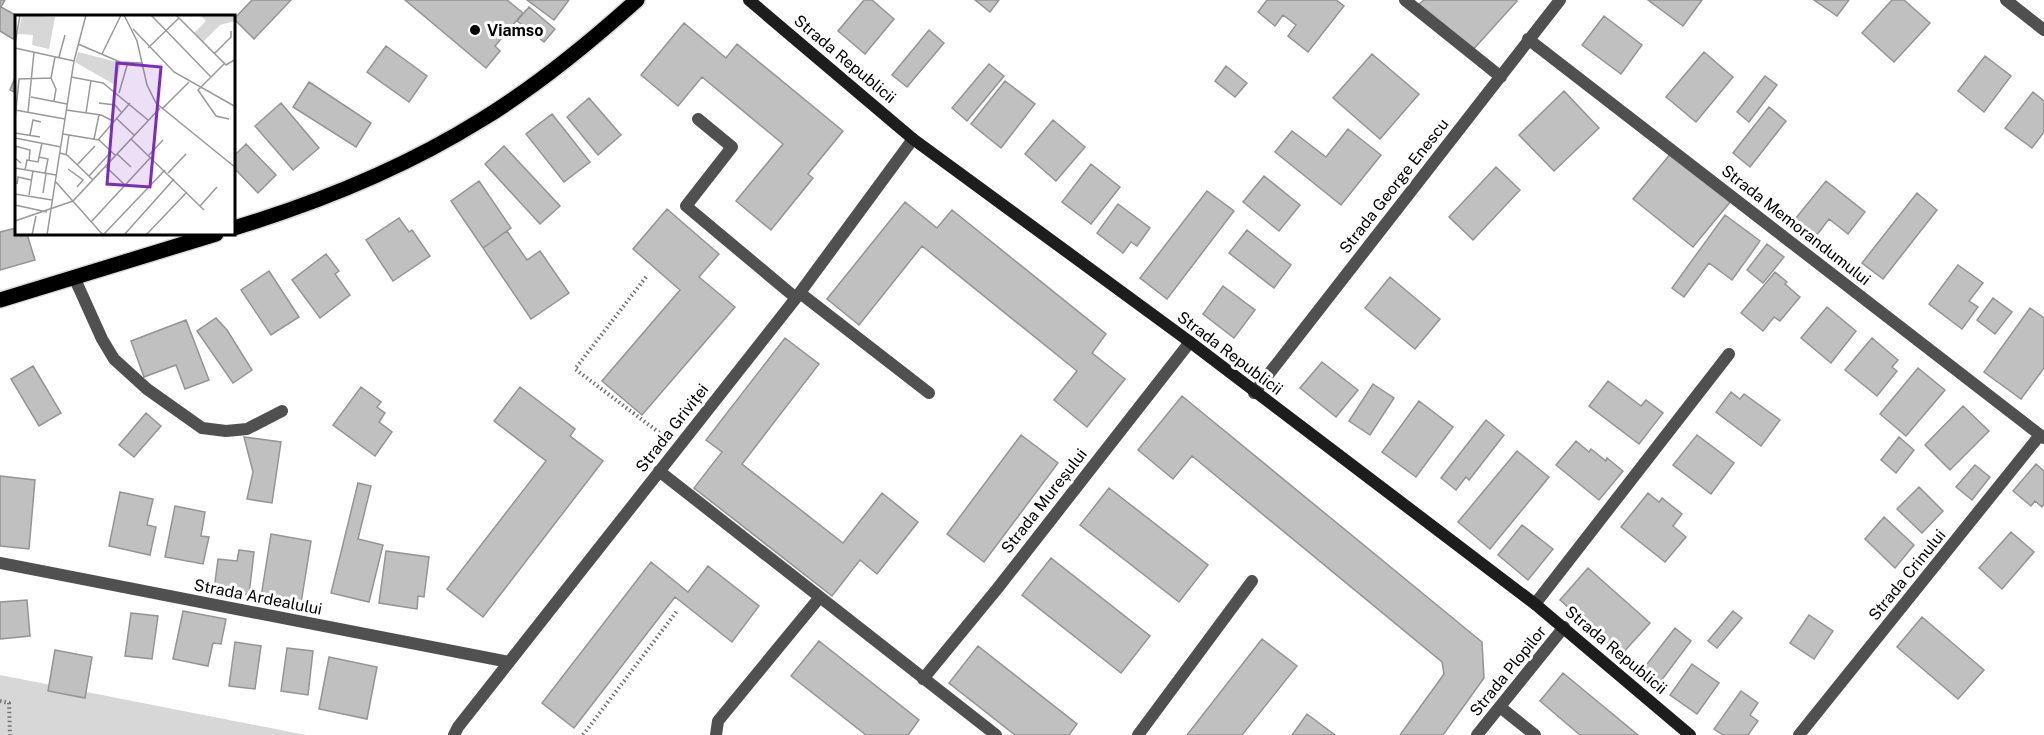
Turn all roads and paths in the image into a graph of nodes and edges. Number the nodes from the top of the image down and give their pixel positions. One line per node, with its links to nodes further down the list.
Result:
1 (637, 0): 11 (main road)
2 (749, 0): 10 (street, Strada Republicii)
3 (1405, 0): 8 (street)
4 (1560, 0): 7 (street, Strada George Enescu)
5 (2007, 0): 6 (street)
6 (2044, 30)
7 (1528, 39): 8 (street, Strada George Enescu); 22 (street, Strada Memorandumului)
8 (1501, 77): 20 (street, Strada George Enescu)
9 (698, 119): 15 (street)
10 (913, 139): 15 (street, Strada Griviței); 17 (street, Strada Republicii)
11 (236, 227)
12 (209, 236): 13 (main road)
13 (74, 277): 16 (main road); 21 (street)
14 (646, 277): 23 (path)
15 (798, 295): 19 (street); 23 (street, Strada Griviței)
16 (0, 300)
17 (1190, 342): 20 (street, Strada Republicii); 32 (street, Strada Mureșului)
18 (1729, 354): 28 (street)
19 (929, 393)
20 (1254, 393): 28 (street, Strada Republicii)
21 (282, 411)
22 (2042, 436): 44 (street, Strada Crinului)
23 (678, 447): 24 (street, Strada Griviței)
24 (659, 471): 27 (street); 31 (street, Strada Griviței)
25 (0, 564): 31 (street, Strada Ardealului)
26 (1252, 581): 40 (street)
27 (820, 597): 32 (street); 39 (street)
28 (1535, 604): 30 (street, Strada Republicii)
29 (677, 611): 38 (path)
30 (1564, 627): 34 (street, Strada Plopilor); 43 (street, Strada Republicii)
31 (509, 662): 37 (street, Strada Griviței)
32 (923, 679): 35 (street)
33 (0, 701): 36 (path)
34 (1500, 707): 41 (street, Strada Plopilor); 42 (street)
35 (992, 734)
36 (10, 735)
37 (454, 735)
38 (583, 735)
39 (716, 735)
40 (1138, 735)
41 (1477, 735)
42 (1535, 735)
43 (1690, 735)
44 (1799, 735)

